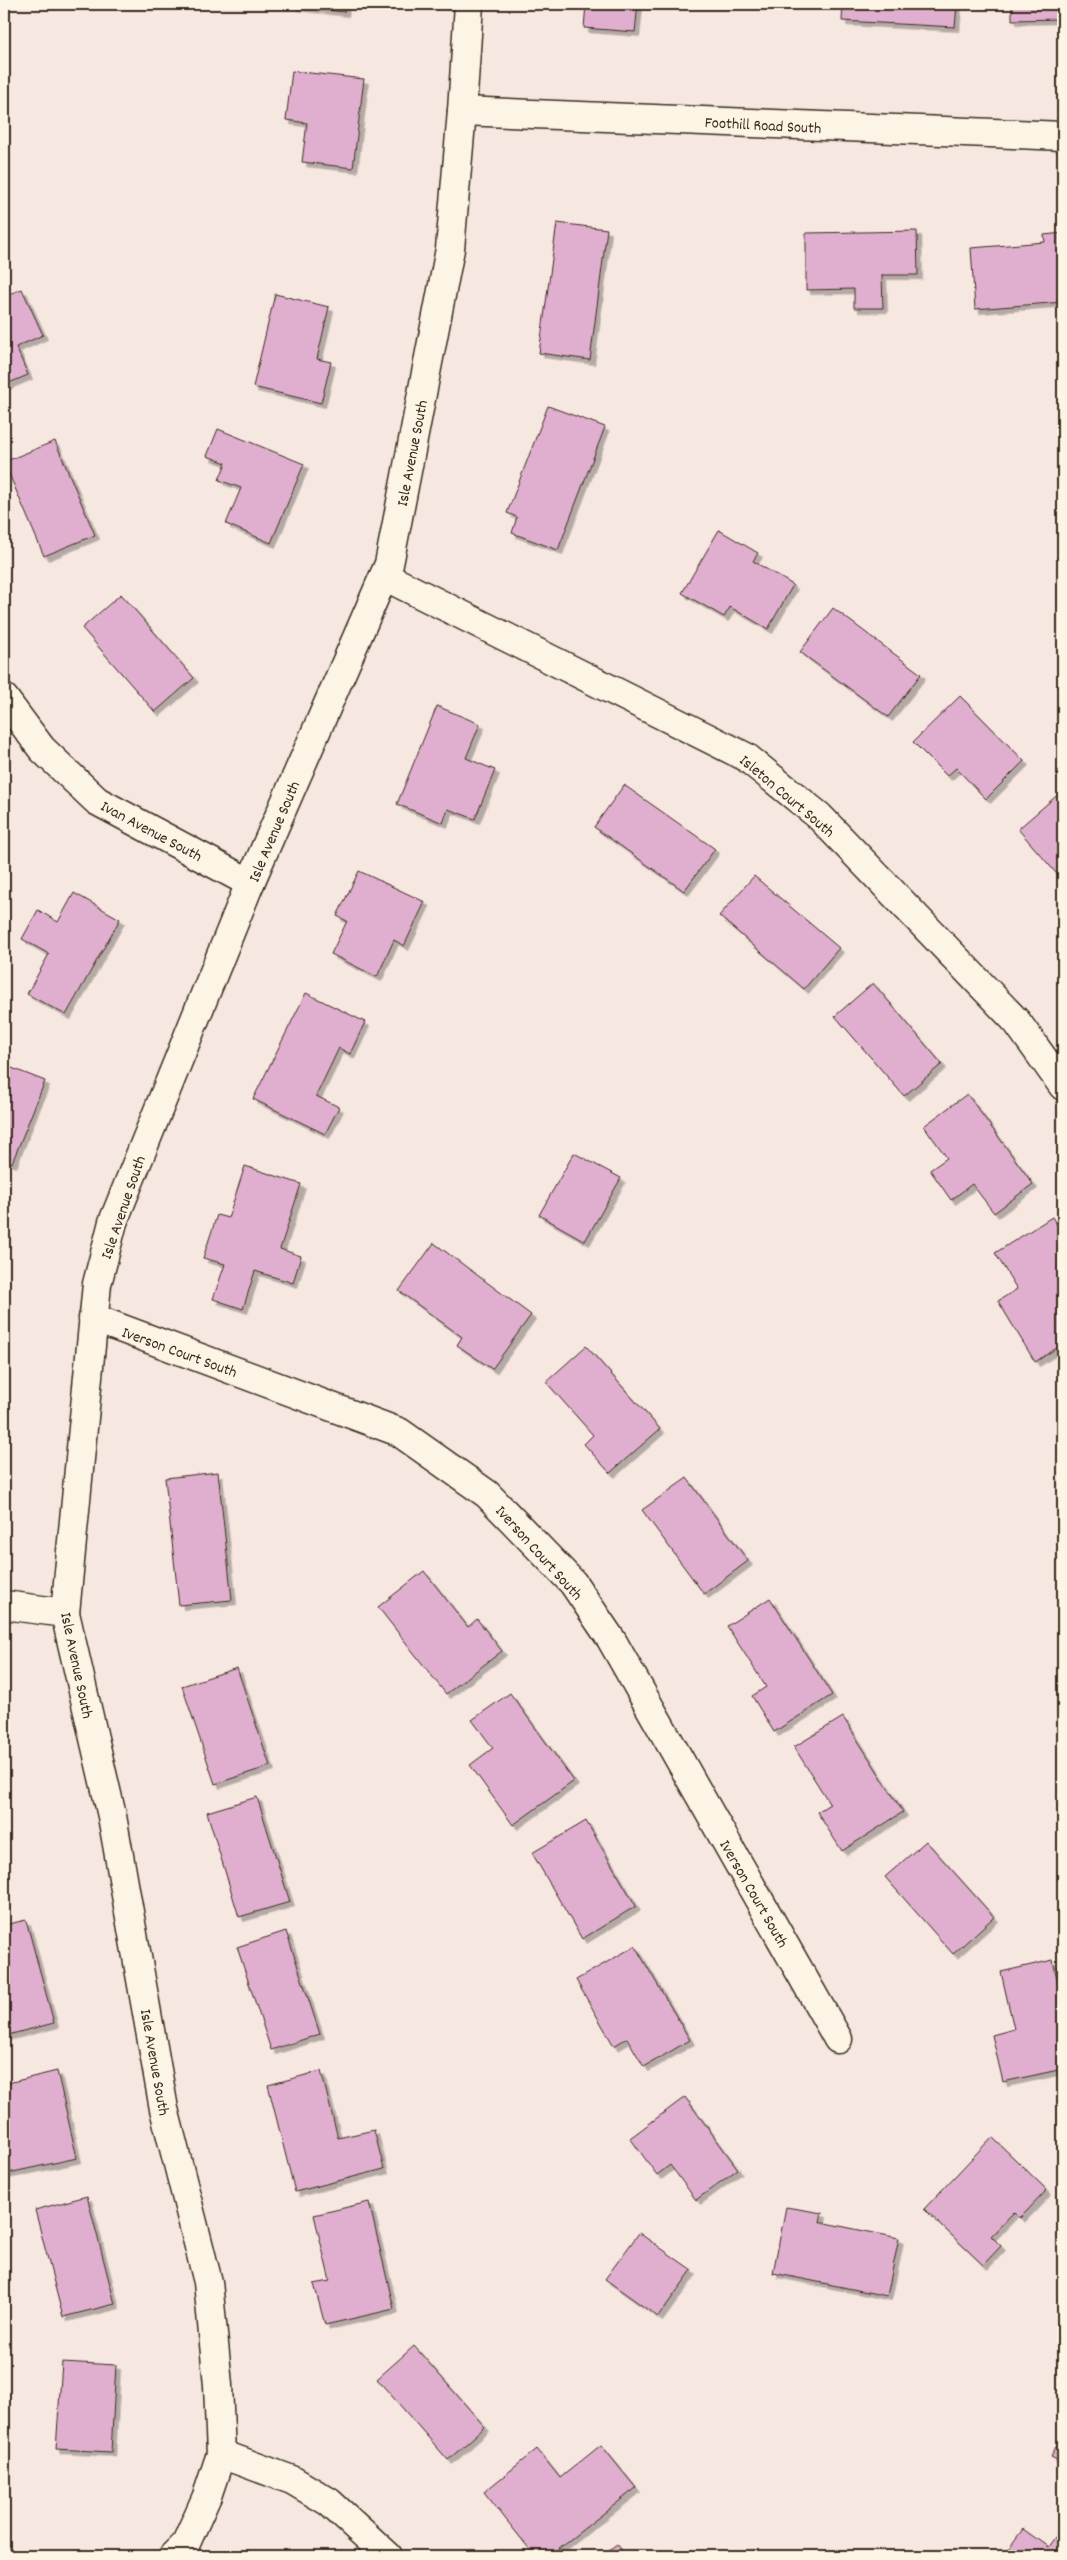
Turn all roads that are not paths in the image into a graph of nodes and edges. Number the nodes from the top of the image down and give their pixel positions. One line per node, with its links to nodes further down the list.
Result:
1 (469, 4): 2 (street, Isle Avenue South)
2 (462, 111): 3 (street, Foothill Road South); 4 (street, Isle Avenue South)
3 (1063, 136)
4 (384, 576): 6 (street, Isle Avenue South); 7 (street, Isleton Court South)
5 (4, 698): 6 (street, Ivan Avenue South)
6 (250, 883): 8 (street, Isle Avenue South)
7 (1063, 1086)
8 (93, 1318): 10 (street, Isle Avenue South); 11 (street, Iverson Court South)
9 (4, 1605): 10 (street)
10 (65, 1613): 12 (street, Isle Avenue South)
11 (838, 2039)
12 (220, 2454): 13 (street, Isle Avenue South); 14 (street)
13 (172, 2556)
14 (388, 2556)

